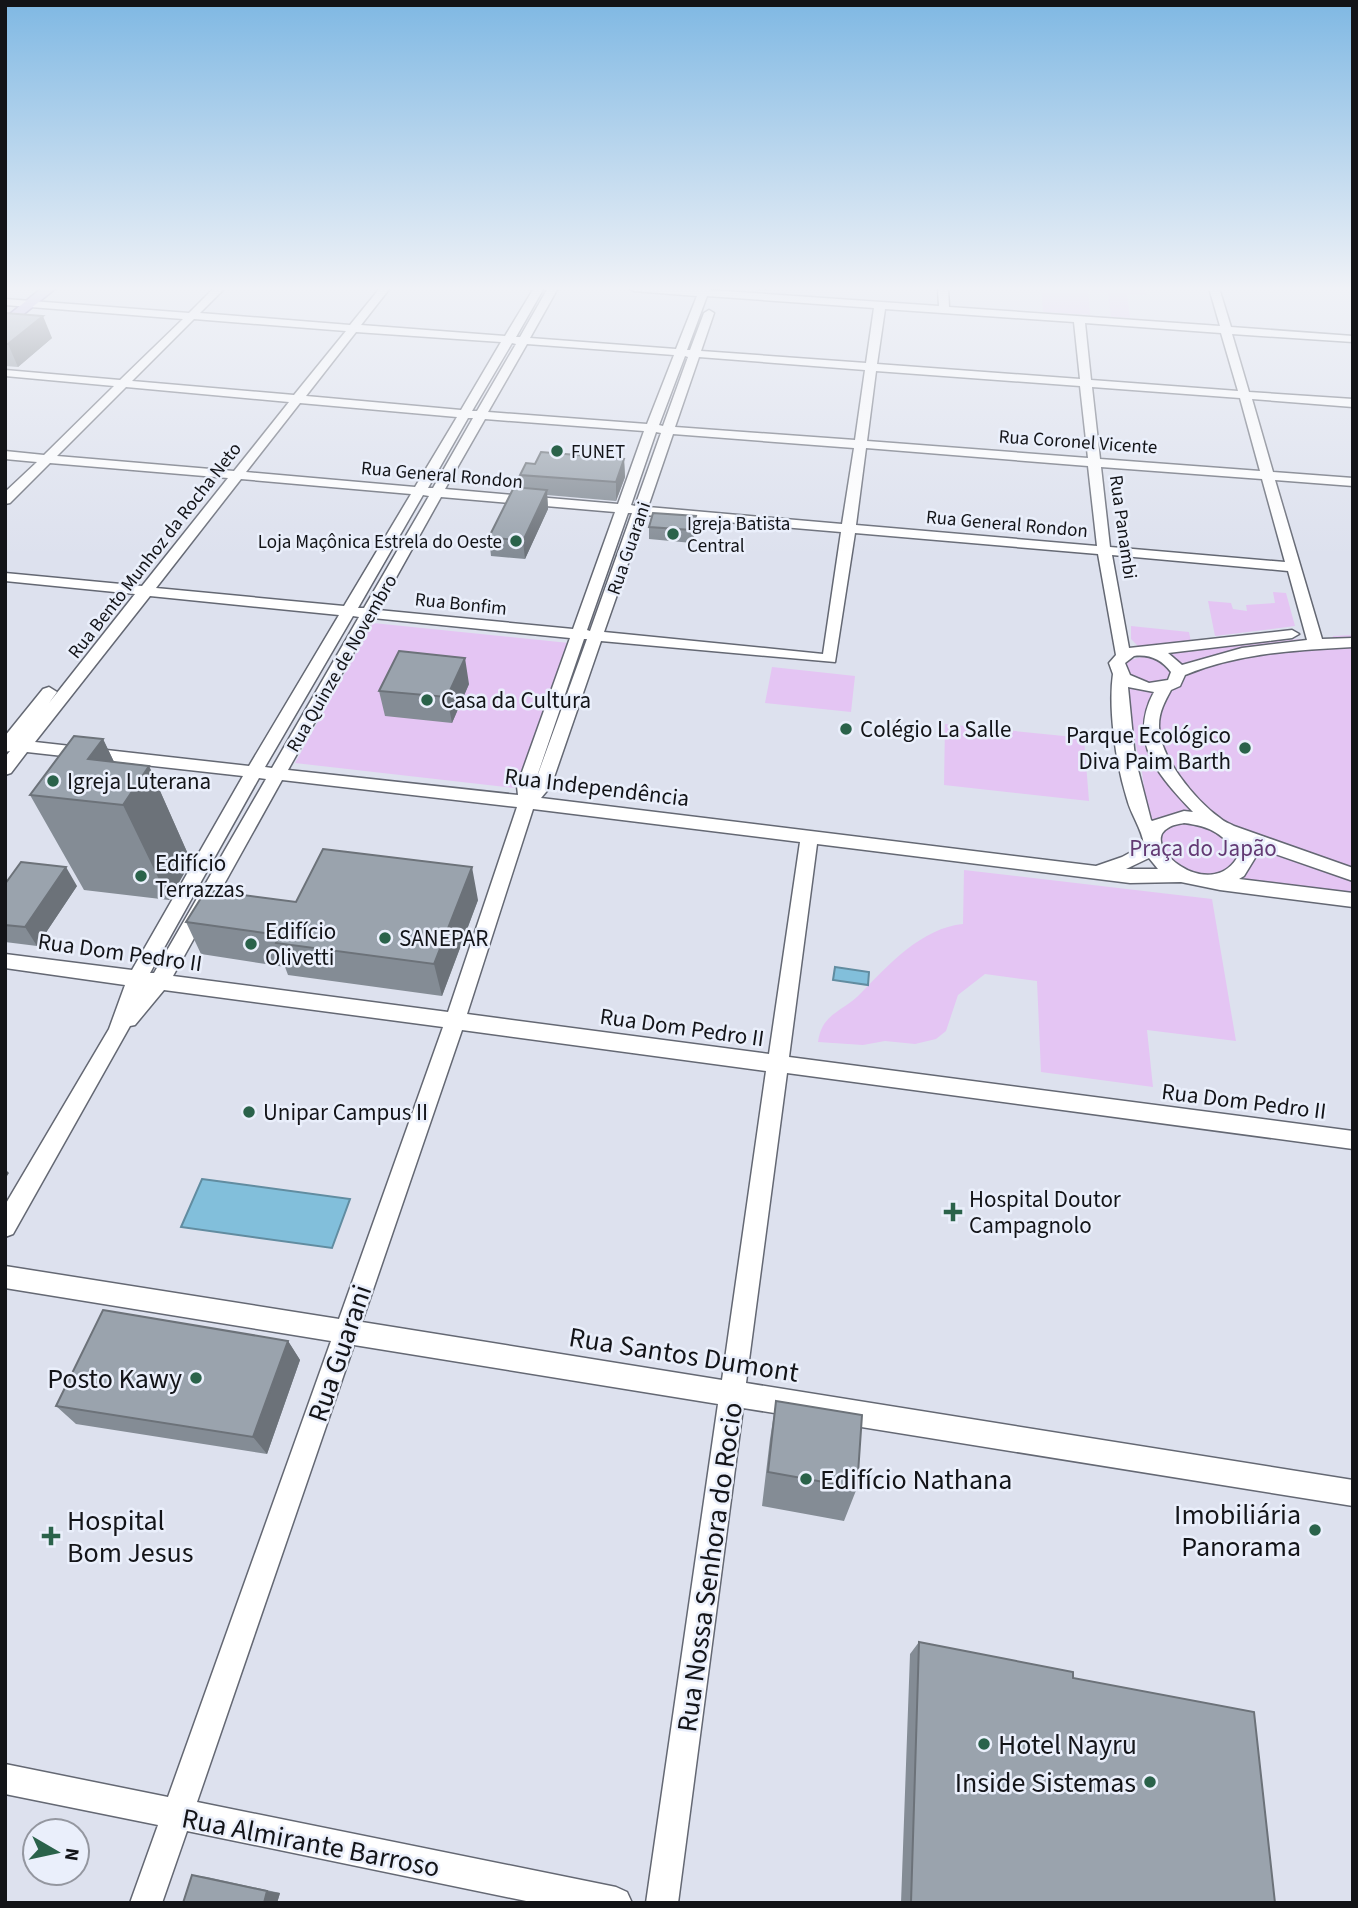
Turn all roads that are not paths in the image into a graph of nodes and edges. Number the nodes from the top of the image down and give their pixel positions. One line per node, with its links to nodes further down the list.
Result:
1 (47, 377): 13 (street, Rua Coronel Vicente)
2 (114, 377): 13 (street)
3 (130, 377): 15 (street)
4 (309, 377): 17 (street, Rua Bento Munhoz da Rocha Neto)
5 (489, 377): 19 (street, Rua Quinze de Novembro)
6 (499, 377): 20 (street, Rua Quinze de Novembro)
7 (677, 377): 21 (street, Rua Guarani)
8 (682, 377): 22 (street, Rua Guarani)
9 (871, 377): 23 (street)
10 (1007, 377): 14 (street)
11 (1085, 377): 14 (street, Rua Panambi)
12 (1239, 377): 16 (street)
13 (108, 383): 15 (street, Rua Coronel Vicente); 25 (street)
14 (1086, 383): 16 (street); 27 (street, Rua Panambi)
15 (123, 384): 17 (street, Rua Coronel Vicente); 26 (street)
16 (1244, 395): 18 (street); 29 (street)
17 (291, 399): 19 (street, Rua Coronel Vicente); 28 (street, Rua Bento Munhoz da Rocha Neto)
18 (1353, 403)
19 (463, 414): 20 (street, Rua Coronel Vicente); 32 (street, Rua Quinze de Novembro)
20 (482, 415): 21 (street, Rua Coronel Vicente); 33 (street, Rua Quinze de Novembro)
21 (652, 427): 22 (street, Rua Coronel Vicente); 35 (street, Rua Guarani)
22 (668, 429): 23 (street, Rua Coronel Vicente); 36 (street, Rua Guarani)
23 (861, 444): 27 (street, Rua Coronel Vicente); 37 (street)
24 (5, 455): 25 (street, Rua General Rondon)
25 (31, 457): 26 (street, Rua General Rondon); 30 (street)
26 (47, 459): 28 (street, Rua General Rondon); 34 (street)
27 (1094, 462): 29 (street, Rua Coronel Vicente); 38 (street, Rua Panambi)
28 (231, 475): 32 (street, Rua General Rondon); 41 (street, Rua Bento Munhoz da Rocha Neto)
29 (1268, 476): 31 (street, Rua Coronel Vicente); 39 (street)
30 (5, 482)
31 (1353, 482)
32 (418, 492): 33 (street, Rua General Rondon); 42 (street, Rua Quinze de Novembro)
33 (438, 493): 35 (street, Rua General Rondon); 43 (street, Rua Quinze de Novembro)
34 (5, 500)
35 (623, 509): 36 (street, Rua General Rondon); 45 (street, Rua Guarani)
36 (642, 511): 37 (street, Rua General Rondon); 46 (street, Rua Guarani)
37 (849, 528): 38 (street, Rua General Rondon); 46 (street, Rua Bonfim)
38 (1104, 551): 39 (street, Rua General Rondon); 50 (street, Rua Panambi)
39 (1294, 567): 47 (street)
40 (5, 577): 41 (street, Rua Bonfim)
41 (139, 591): 42 (street, Rua Bonfim); 54 (street, Rua Bento Munhoz da Rocha Neto)
42 (347, 611): 43 (street, Rua Bonfim); 56 (street, Rua Quinze de Novembro)
43 (369, 614): 45 (street, Rua Bonfim); 57 (street, Rua Quinze de Novembro)
44 (1353, 629): 47 (street)
45 (578, 634): 46 (street, Rua Bonfim); 58 (street, Rua Guarani)
46 (597, 636): 58 (street, Rua Guarani)
47 (1314, 638): 48 (street); 49 (street); 51 (street)
48 (1353, 642)
49 (1151, 652): 50 (street); 51 (street)
50 (1123, 655): 52 (street, Rua Panambi)
51 (1179, 672): 53 (street)
52 (1121, 675): 53 (street); 62 (street)
53 (1164, 688): 59 (street)
54 (10, 745): 55 (street, Rua Bento Munhoz da Rocha Neto); 56 (street, Rua Independência)
55 (5, 769)
56 (255, 770): 57 (street, Rua Independência); 69 (street, Rua Quinze de Novembro)
57 (279, 773): 58 (street, Rua Independência); 70 (street, Rua Quinze de Novembro)
58 (527, 802): 61 (street, Rua Independência); 71 (street, Rua Guarani)
59 (1212, 821): 60 (street); 62 (street)
60 (1228, 830): 64 (street); 66 (street)
61 (809, 838): 63 (street, Rua Independência); 73 (street, Rua Nossa Senhora do Rocio)
62 (1153, 842): 63 (street); 65 (street)
63 (1095, 872): 65 (street, Rua Independência)
64 (1353, 875)
65 (1183, 876): 66 (street)
66 (1208, 881): 67 (street)
67 (1353, 900)
68 (5, 961): 69 (street, Rua Dom Pedro II)
69 (137, 979): 70 (street, Rua Dom Pedro II); 72 (street, Rua Quinze de Novembro)
70 (159, 982): 71 (street, Rua Dom Pedro II); 72 (street, Rua Quinze de Novembro)
71 (455, 1021): 73 (street, Rua Dom Pedro II); 77 (street, Rua Guarani)
72 (118, 1031): 75 (street, Rua Quinze de Novembro)
73 (778, 1065): 74 (street, Rua Dom Pedro II); 78 (street, Rua Nossa Senhora do Rocio)
74 (1353, 1140)
75 (5, 1227)
76 (5, 1277): 77 (street, Rua Santos Dumont)
77 (347, 1331): 78 (street, Rua Santos Dumont); 81 (street, Rua Guarani)
78 (732, 1394): 79 (street, Rua Santos Dumont); 84 (street, Rua Nossa Senhora do Rocio)
79 (1353, 1493)
80 (5, 1779): 81 (street, Rua Almirante Barroso)
81 (177, 1815): 82 (street, Rua Guarani); 83 (street, Rua Almirante Barroso)
82 (146, 1903)
83 (616, 1903)
84 (663, 1903)

